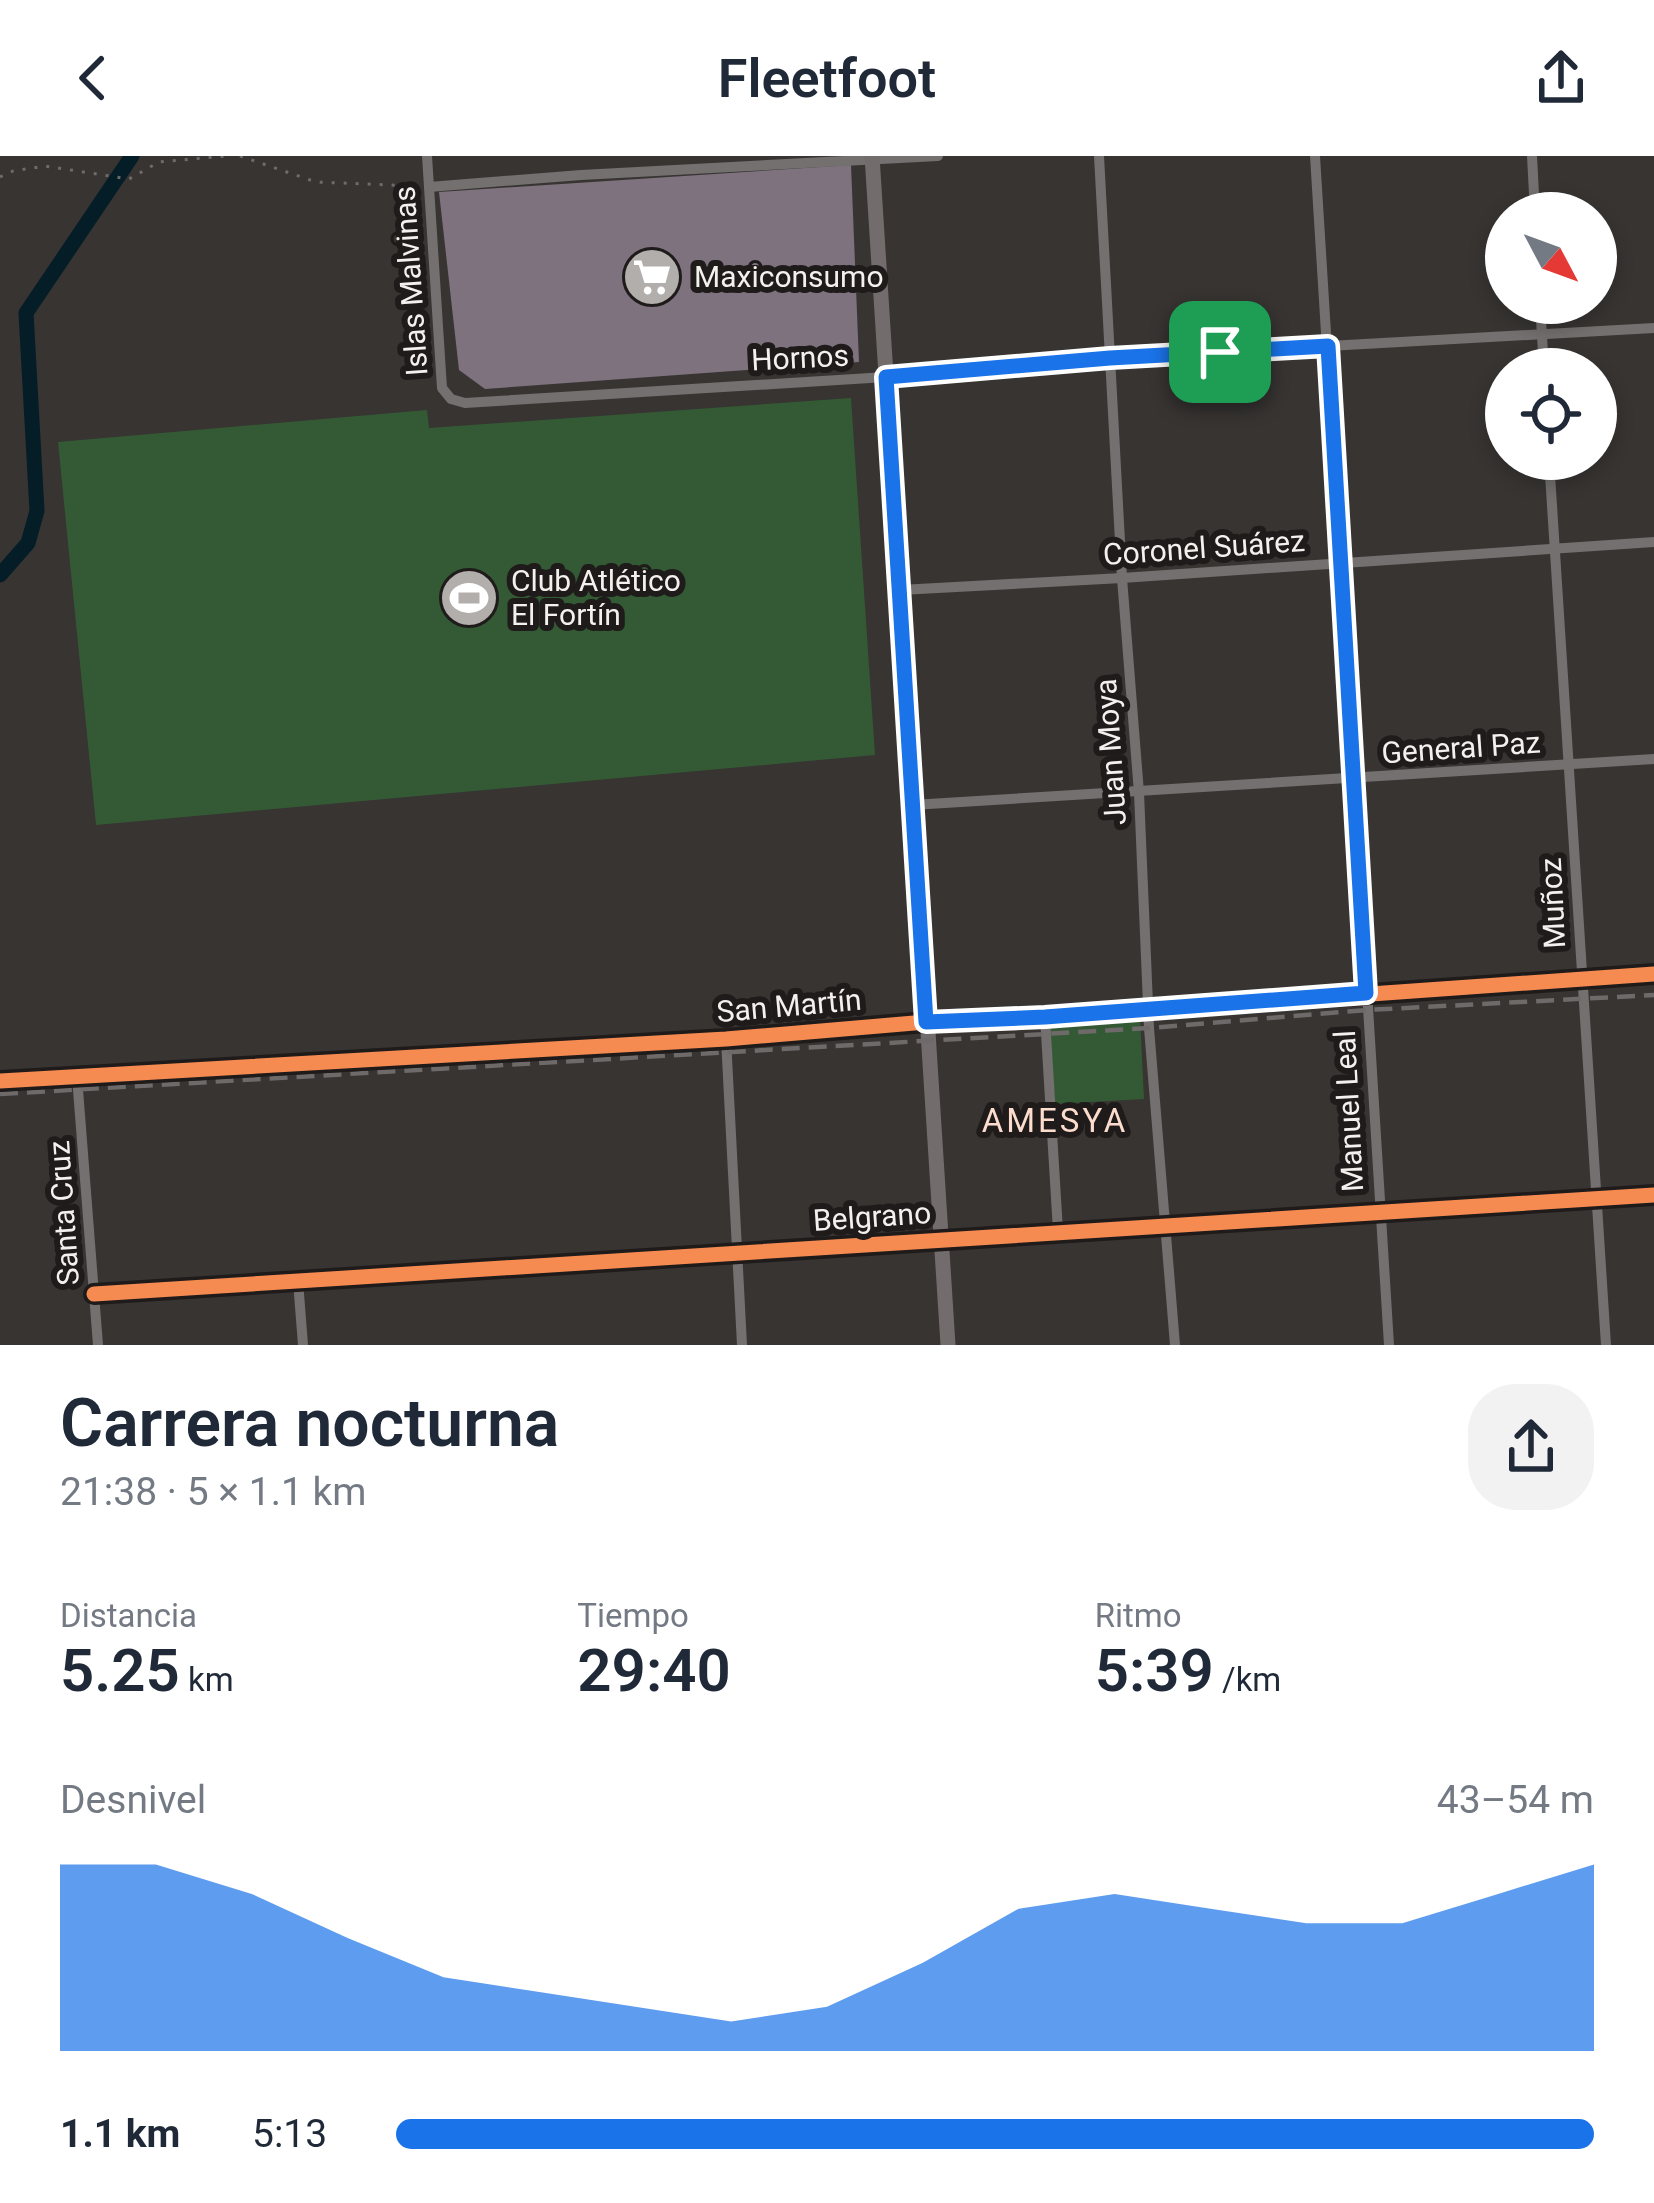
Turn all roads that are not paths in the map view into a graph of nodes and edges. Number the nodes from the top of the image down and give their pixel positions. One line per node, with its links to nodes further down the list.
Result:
1 (427, 156): 9 (street, Islas Malvinas)
2 (646, 156): 8 (street)
3 (938, 156): 7 (street)
4 (1099, 156): 16 (street, Juan Moya)
5 (1316, 156): 14 (street, Manuel Leal)
6 (1532, 156): 10 (street)
7 (873, 158): 8 (street); 17 (main road)
8 (647, 172): 9 (street)
9 (429, 187): 18 (street, Islas Malvinas)
10 (1534, 192)
11 (1541, 324): 13 (street)
12 (1654, 328): 13 (street, Hornos)
13 (1542, 334): 14 (street, Hornos); 15 (street)
14 (1328, 346): 16 (street, Hornos); 22 (street, Manuel Leal)
15 (1543, 348)
16 (1110, 358): 17 (street, Hornos); 23 (street, Juan Moya)
17 (886, 377): 18 (street, Hornos); 24 (main road)
18 (452, 399)
19 (1550, 480): 21 (street, Muñoz)
20 (1654, 542): 21 (street, Coronel Suárez)
21 (1554, 549): 22 (street, Coronel Suárez); 26 (street, Muñoz)
22 (1340, 564): 23 (street, Coronel Suárez); 27 (street, Manuel Leal)
23 (1122, 578): 24 (street, Coronel Suárez); 28 (street, Juan Moya)
24 (900, 590): 29 (main road)
25 (1654, 759): 26 (street, General Paz)
26 (1569, 764): 27 (street, General Paz); 31 (street, Muñoz)
27 (1353, 779): 28 (street, General Paz); 32 (street, Manuel Leal)
28 (1139, 793): 29 (street, General Paz); 33 (street, Juan Moya)
29 (912, 805): 35 (main road)
30 (1654, 974): 31 (street, San Martín)
31 (1582, 978): 32 (street, San Martín); 40 (street, Muñoz)
32 (1366, 993): 33 (street, San Martín); 41 (street, Manuel Leal)
33 (1148, 1009): 34 (street, San Martín); 42 (street, Juan Moya)
34 (1045, 1017): 35 (street, San Martín); 43 (street)
35 (926, 1022): 36 (street, San Martín); 44 (main road)
36 (726, 1039): 37 (street, San Martín); 45 (street)
37 (77, 1077): 38 (street, San Martín); 47 (street, Santa Cruz)
38 (0, 1081)
39 (1654, 1195): 40 (street, Belgrano)
40 (1597, 1198): 41 (street, Belgrano); 54 (street, Muñoz)
41 (1379, 1212): 42 (street, Belgrano); 53 (street, Manuel Leal)
42 (1165, 1226): 43 (street, Belgrano); 52 (street, Juan Moya)
43 (1058, 1231): 44 (street, Belgrano)
44 (941, 1239): 45 (street, Belgrano); 51 (main road)
45 (736, 1254): 46 (street, Belgrano); 50 (street)
46 (298, 1281): 47 (street, Belgrano); 49 (street)
47 (94, 1294): 48 (street, Santa Cruz)
48 (98, 1345)
49 (303, 1345)
50 (742, 1345)
51 (948, 1345)
52 (1175, 1345)
53 (1389, 1345)
54 (1606, 1345)

